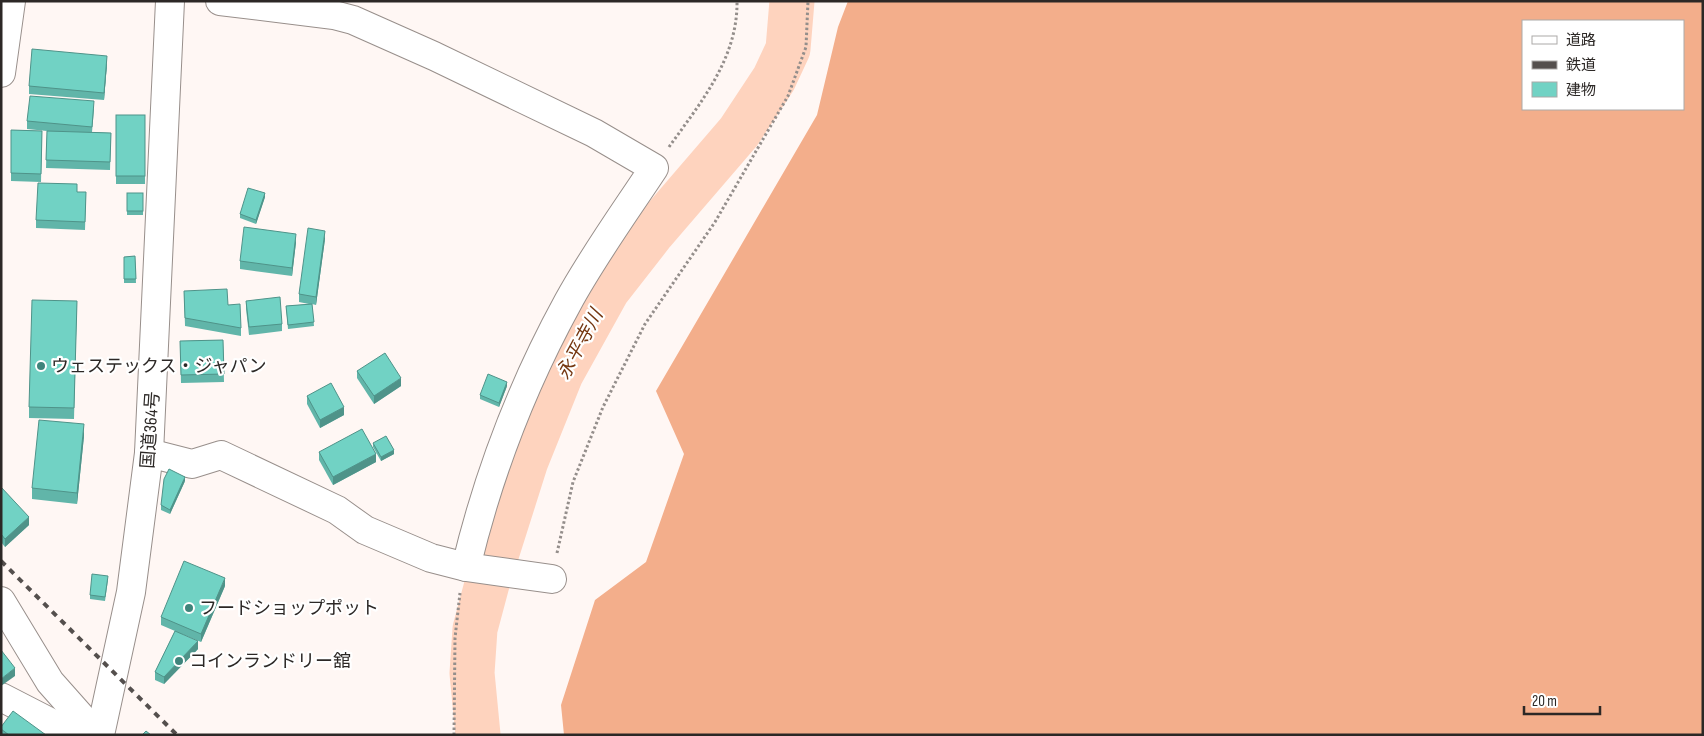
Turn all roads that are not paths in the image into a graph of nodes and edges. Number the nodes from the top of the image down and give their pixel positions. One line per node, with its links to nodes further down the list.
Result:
1 (10, 1): 4 (main road)
2 (170, 1): 5 (main road, 国道364号)
3 (220, 1): 6 (main road)
4 (1, 73)
5 (149, 453): 6 (main road); 11 (main road, 国道364号)
6 (471, 568): 7 (main road)
7 (547, 578)
8 (1, 600): 11 (main road)
9 (1, 697): 10 (main road)
10 (87, 735)
11 (99, 735)

